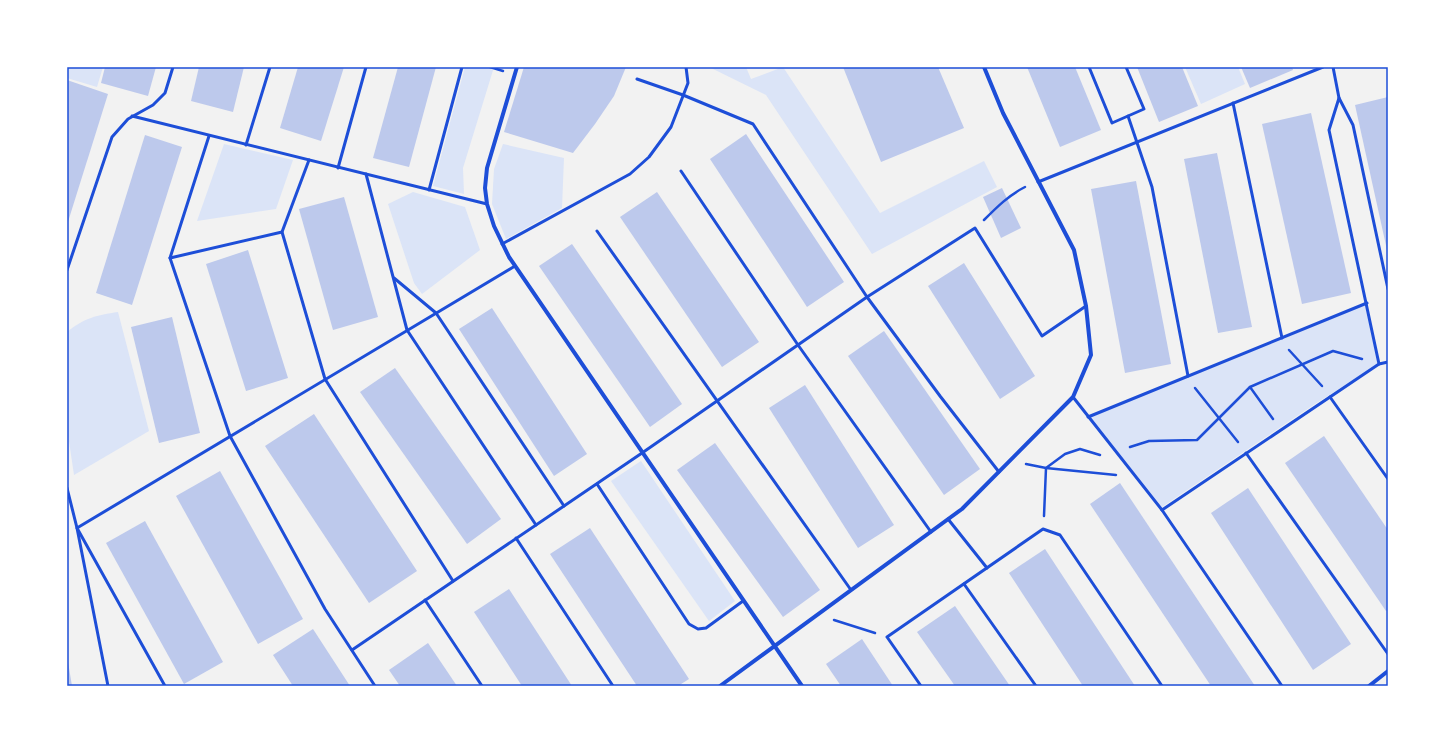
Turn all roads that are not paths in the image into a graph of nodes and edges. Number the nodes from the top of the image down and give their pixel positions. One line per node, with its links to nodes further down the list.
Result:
1 (173, 67): 16 (lane)
2 (270, 67): 20 (lane)
3 (366, 67): 22 (lane)
4 (462, 67): 26 (lane)
5 (517, 67): 27 (street)
6 (686, 67): 13 (lane)
7 (984, 67): 25 (street)
8 (1089, 67): 17 (lane)
9 (1126, 67): 17 (lane)
10 (1323, 67): 15 (lane)
11 (1333, 67): 14 (lane)
12 (637, 79): 13 (lane)
13 (683, 95): 30 (lane); 36 (lane)
14 (1338, 98): 35 (lane); 37 (lane)
15 (1233, 104): 19 (lane); 41 (lane)
16 (132, 116): 18 (lane); 33 (lane)
17 (1128, 116): 19 (lane)
18 (209, 136): 20 (lane); 31 (lane)
19 (1137, 142): 25 (lane); 45 (lane)
20 (246, 145): 21 (lane)
21 (309, 160): 22 (lane); 29 (lane)
22 (338, 168): 24 (lane)
23 (681, 171): 42 (lane)
24 (366, 174): 26 (lane); 34 (lane)
25 (1038, 182): 38 (street)
26 (429, 190): 27 (lane)
27 (487, 204): 30 (street)
28 (597, 231): 49 (lane)
29 (282, 232): 31 (lane); 46 (lane)
30 (502, 244): 32 (street)
31 (170, 258): 51 (lane)
32 (515, 266): 39 (lane); 53 (street)
33 (67, 270)
34 (394, 278): 39 (lane); 40 (lane)
35 (1388, 289)
36 (867, 297): 38 (lane); 42 (lane); 54 (lane)
37 (1366, 303): 41 (lane); 44 (lane)
38 (1086, 306): 48 (street)
39 (436, 313): 40 (lane); 58 (lane)
40 (407, 330): 46 (lane); 61 (lane)
41 (1282, 338): 45 (lane)
42 (798, 345): 49 (lane); 63 (lane)
43 (1388, 362): 44 (lane)
44 (1379, 364): 47 (lane)
45 (1188, 376): 50 (lane)
46 (325, 379): 51 (lane); 66 (lane)
47 (1330, 397): 52 (lane); 55 (lane)
48 (1073, 398): 50 (lane); 54 (street)
49 (717, 401): 53 (lane); 68 (lane)
50 (1088, 417): 59 (lane)
51 (230, 436): 62 (lane); 72 (lane)
52 (1246, 453): 59 (lane); 73 (lane)
53 (642, 454): 56 (lane); 70 (street)
54 (999, 472): 60 (street)
55 (1388, 479)
56 (597, 484): 58 (lane); 70 (lane)
57 (67, 488): 62 (lane)
58 (564, 506): 61 (lane)
59 (1162, 510): 85 (lane)
60 (948, 519): 63 (street); 65 (lane)
61 (536, 525): 64 (lane)
62 (77, 528): 75 (lane); 76 (lane)
63 (930, 532): 68 (street)
64 (516, 538): 66 (lane); 79 (lane)
65 (987, 568): 67 (lane); 84 (lane)
66 (454, 581): 69 (lane)
67 (964, 584): 82 (lane); 83 (lane)
68 (851, 590): 71 (street)
69 (425, 600): 72 (lane); 78 (lane)
70 (743, 601): 71 (street)
71 (774, 646): 80 (street); 81 (street)
72 (352, 650): 77 (lane)
73 (1388, 654)
74 (1388, 671): 86 (street)
75 (108, 686)
76 (165, 686)
77 (375, 686)
78 (482, 686)
79 (613, 686)
80 (720, 686)
81 (802, 686)
82 (921, 686)
83 (1036, 686)
84 (1162, 686)
85 (1282, 686)
86 (1369, 686)

